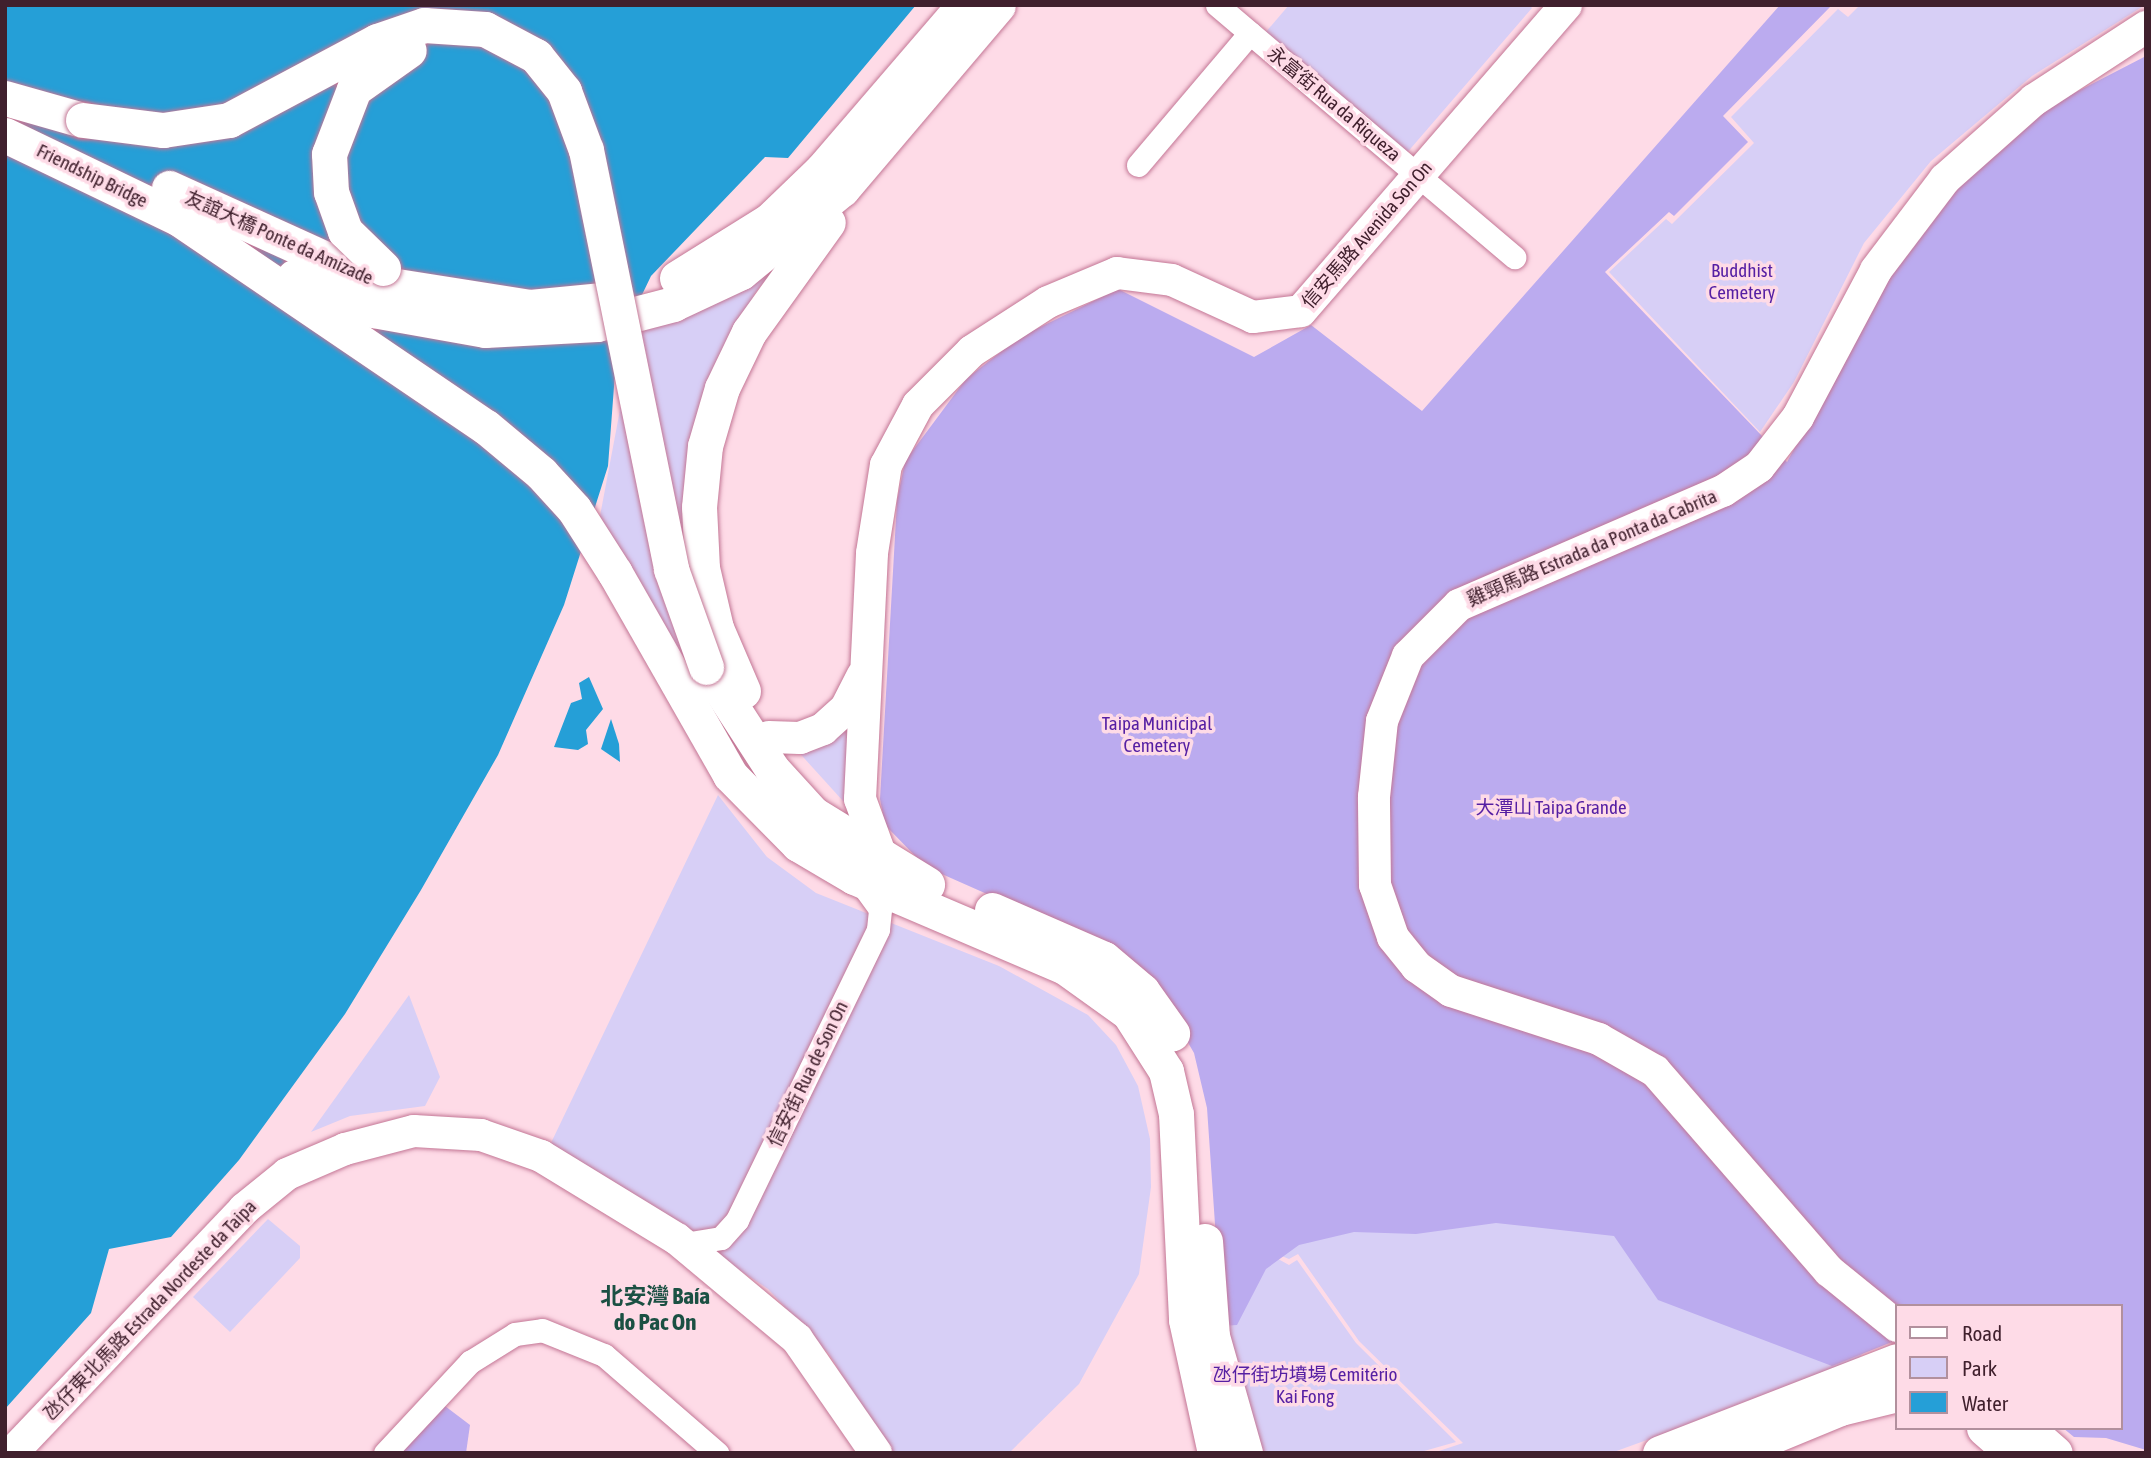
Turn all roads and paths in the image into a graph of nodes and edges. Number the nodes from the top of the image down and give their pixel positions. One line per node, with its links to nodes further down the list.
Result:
1 (964, 5): 13 (main road)
2 (998, 5): 7 (main road)
3 (1217, 5): 6 (street, 永富街 Rua da Riqueza)
4 (1560, 7): 12 (street, 信安馬路 Avenida Son On)
5 (2146, 27): 24 (street, 雞頸馬路 Estrada da Ponta da Cabrita)
6 (1250, 33): 11 (street, 永富街 Rua da Riqueza); 12 (street, 永富街 Rua da Riqueza)
7 (946, 65): 13 (main road); 19 (main road)
8 (5, 98): 18 (main road, bridge)
9 (5, 110): 16 (main road, 友誼大橋 Ponte da Amizade)
10 (5, 135): 14 (main road, Friendship Bridge)
11 (1138, 164)
12 (1419, 176): 15 (street, 永富街 Rua da Riqueza); 17 (street, 信安馬路 Avenida Son On)
13 (832, 179): 14 (main road); 16 (main road, 友誼大橋 Ponte da Amizade)
14 (178, 218): 20 (main road)
15 (1514, 257)
16 (424, 295): 18 (main road, bridge)
17 (867, 665): 19 (street); 20 (street, 信安馬路 Avenida Son On)
18 (699, 668): 20 (main road)
19 (769, 737): 20 (main road)
20 (873, 874): 21 (street, 信安街 Rua de Son On); 35 (main road); 36 (main road)
21 (737, 1220): 22 (street, 信安街 Rua de Son On); 23 (street)
22 (684, 1244): 23 (street, 氹仔東北馬路 Estrada Nordeste da Taipa); 31 (street, 氹仔東北馬路 Estrada Nordeste da Taipa)
23 (737, 1289): 34 (street, 氹仔東北馬路 Estrada Nordeste da Taipa)
24 (1863, 1301): 25 (street, 雞頸馬路 Estrada da Ponta da Cabrita); 26 (street, 雞頸馬路 Estrada da Ponta da Cabrita)
25 (1896, 1325)
26 (1896, 1359)
27 (1896, 1361): 37 (main road)
28 (1896, 1394): 38 (main road)
29 (1986, 1430): 39 (main road)
30 (2028, 1430): 40 (main road)
31 (12, 1453)
32 (385, 1453): 33 (street)
33 (716, 1453)
34 (876, 1453)
35 (1215, 1453)
36 (1245, 1453)
37 (1660, 1453)
38 (1731, 1453)
39 (2013, 1453)
40 (2055, 1453)

